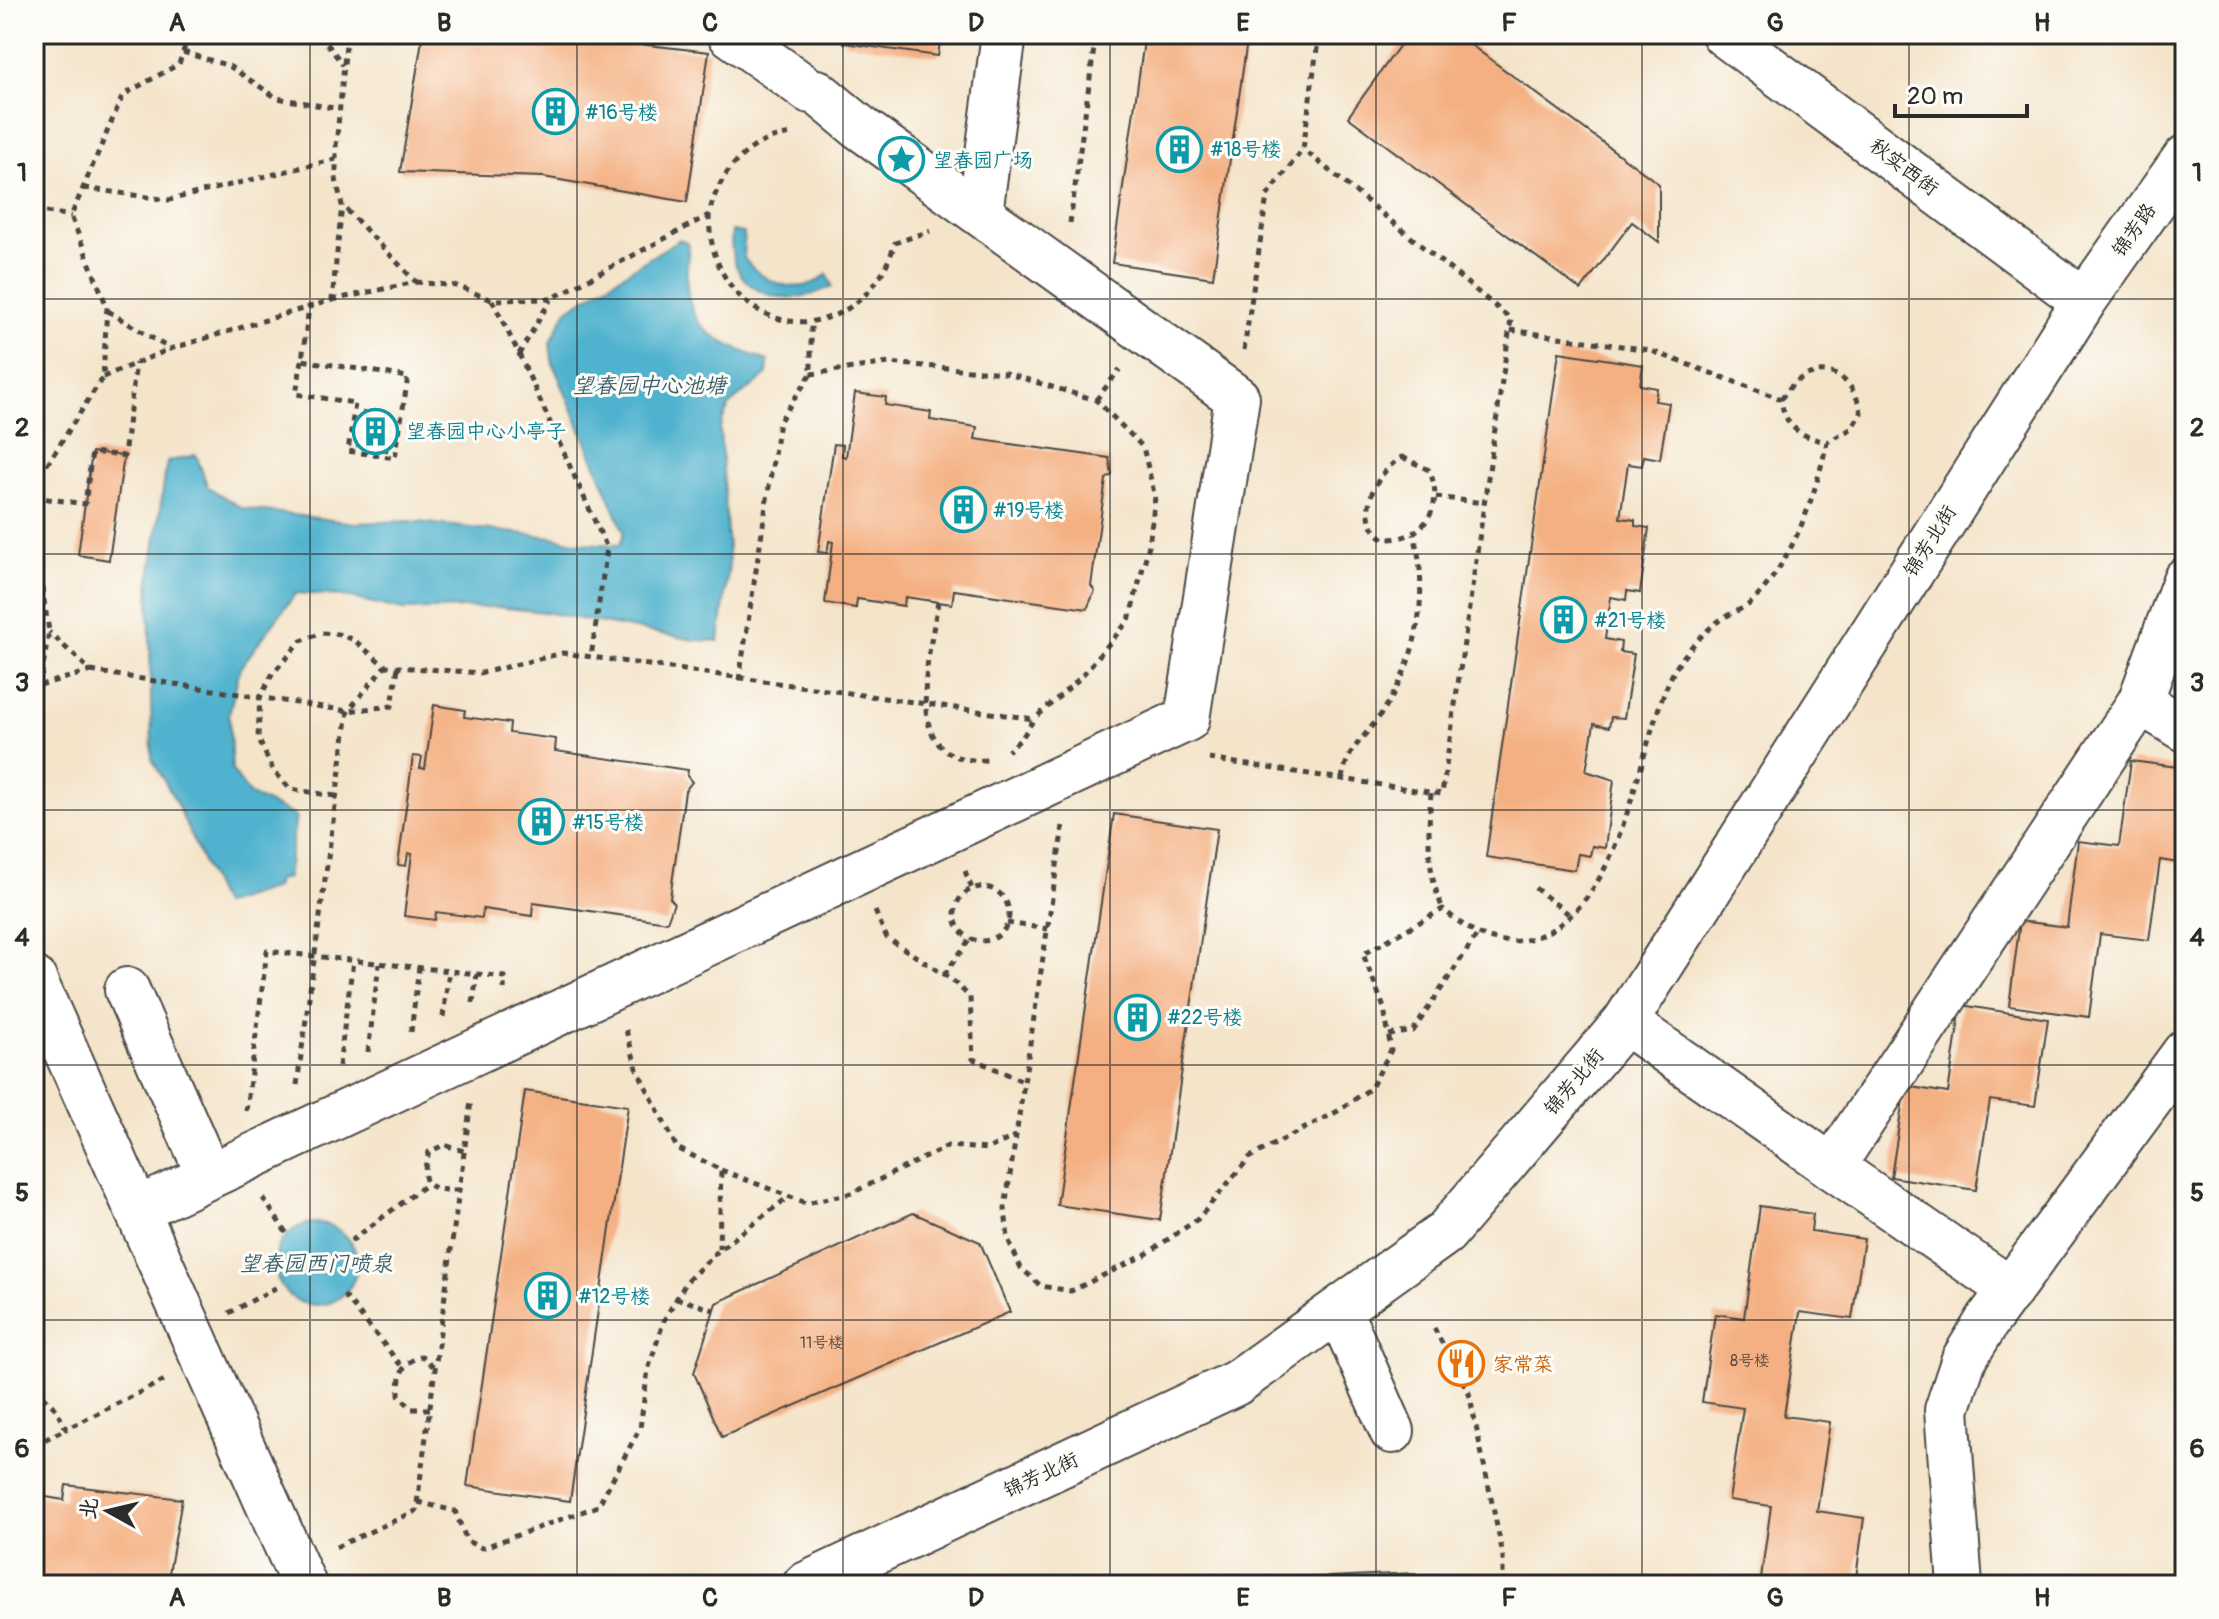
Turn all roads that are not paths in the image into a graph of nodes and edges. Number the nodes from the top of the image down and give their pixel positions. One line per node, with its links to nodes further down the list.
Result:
1 (730, 34): 5 (street)
2 (1004, 34): 5 (street)
3 (1724, 34): 6 (street, 秋实西街)
4 (2185, 158): 6 (street, 锦芳路)
5 (980, 213): 15 (street)
6 (2084, 301): 12 (street, 锦芳北街)
7 (2185, 580): 8 (street)
8 (2140, 702): 9 (street); 14 (street)
9 (2185, 729)
10 (34, 979): 16 (street)
11 (127, 990): 15 (street)
12 (1625, 1022): 14 (street); 18 (street, 锦芳北街)
13 (2185, 1052): 17 (street)
14 (1832, 1167): 17 (street)
15 (224, 1169): 16 (street)
16 (137, 1210): 20 (street)
17 (2011, 1290): 22 (street)
18 (1339, 1310): 19 (street); 21 (street, 锦芳北街)
19 (1392, 1431)
20 (300, 1576)
21 (805, 1585)
22 (1960, 1585)

